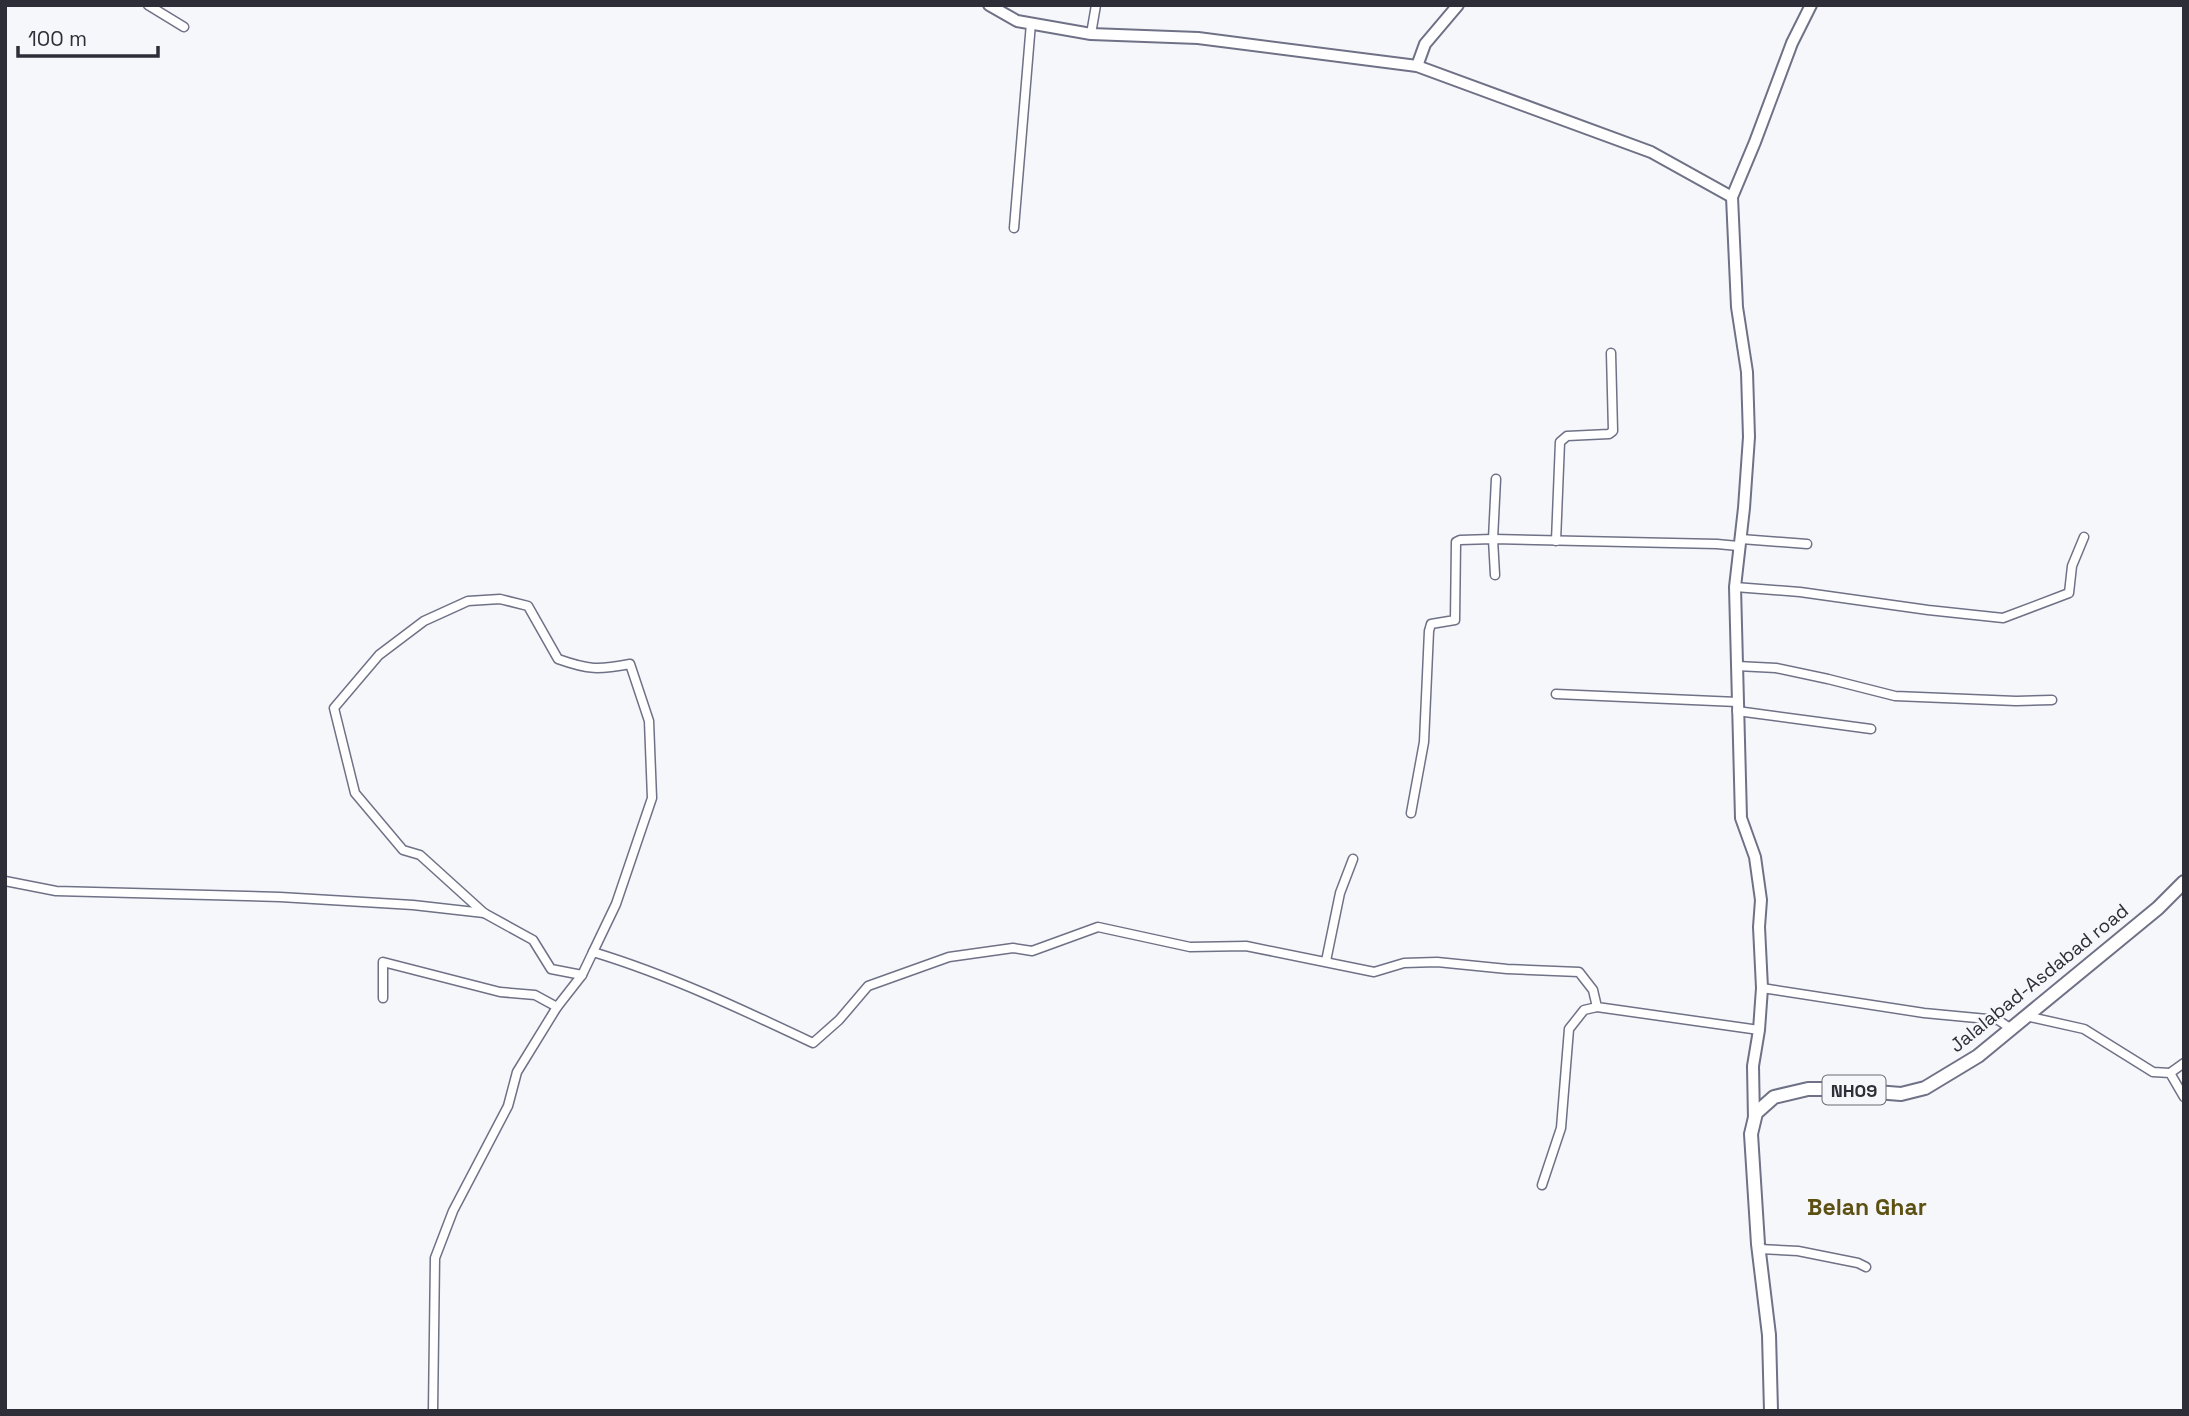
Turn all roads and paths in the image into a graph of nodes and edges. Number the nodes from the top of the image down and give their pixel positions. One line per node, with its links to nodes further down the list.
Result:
1 (148, 5): 7 (street)
2 (989, 5): 6 (street)
3 (1096, 5): 8 (street)
4 (1458, 5): 9 (street)
5 (1811, 5): 10 (street)
6 (1031, 23): 8 (street); 11 (street)
7 (184, 27)
8 (1091, 34): 9 (street)
9 (1417, 66): 10 (street)
10 (1732, 197): 17 (street)
11 (1014, 228)
12 (1611, 353): 16 (street)
13 (1496, 479): 15 (street)
14 (2084, 537): 20 (street)
15 (1493, 539): 16 (street); 19 (street); 26 (street)
16 (1556, 541): 17 (street)
17 (1740, 543): 18 (street); 20 (street)
18 (1807, 544)
19 (1495, 575)
20 (1735, 587): 21 (street)
21 (1737, 666): 23 (street); 24 (street)
22 (1556, 694): 24 (street)
23 (2052, 700)
24 (1737, 706): 25 (street); 34 (street)
25 (1871, 729)
26 (1411, 813)
27 (1353, 859): 32 (street)
28 (5, 881): 30 (street)
29 (2184, 882): 38 (main road, Jalalabad-Asdabad road / NH09)
30 (484, 913): 31 (street); 33 (street)
31 (593, 952): 32 (street); 33 (street)
32 (1326, 961): 37 (street)
33 (582, 975): 36 (street)
34 (1762, 988): 39 (street); 40 (street)
35 (383, 998): 36 (street)
36 (557, 1007): 48 (street)
37 (1597, 1007): 40 (street); 45 (street)
38 (2026, 1016): 39 (main road, Jalalabad-Asdabad road / NH09); 42 (street)
39 (2010, 1028): 44 (main road, Jalalabad-Asdabad road / NH09)
40 (1759, 1030): 44 (street)
41 (2184, 1063): 42 (street)
42 (2170, 1073): 43 (street)
43 (2184, 1097)
44 (1754, 1123): 46 (main road)
45 (1542, 1185)
46 (1759, 1249): 47 (street); 49 (main road)
47 (1866, 1267)
48 (433, 1411)
49 (1771, 1411)

